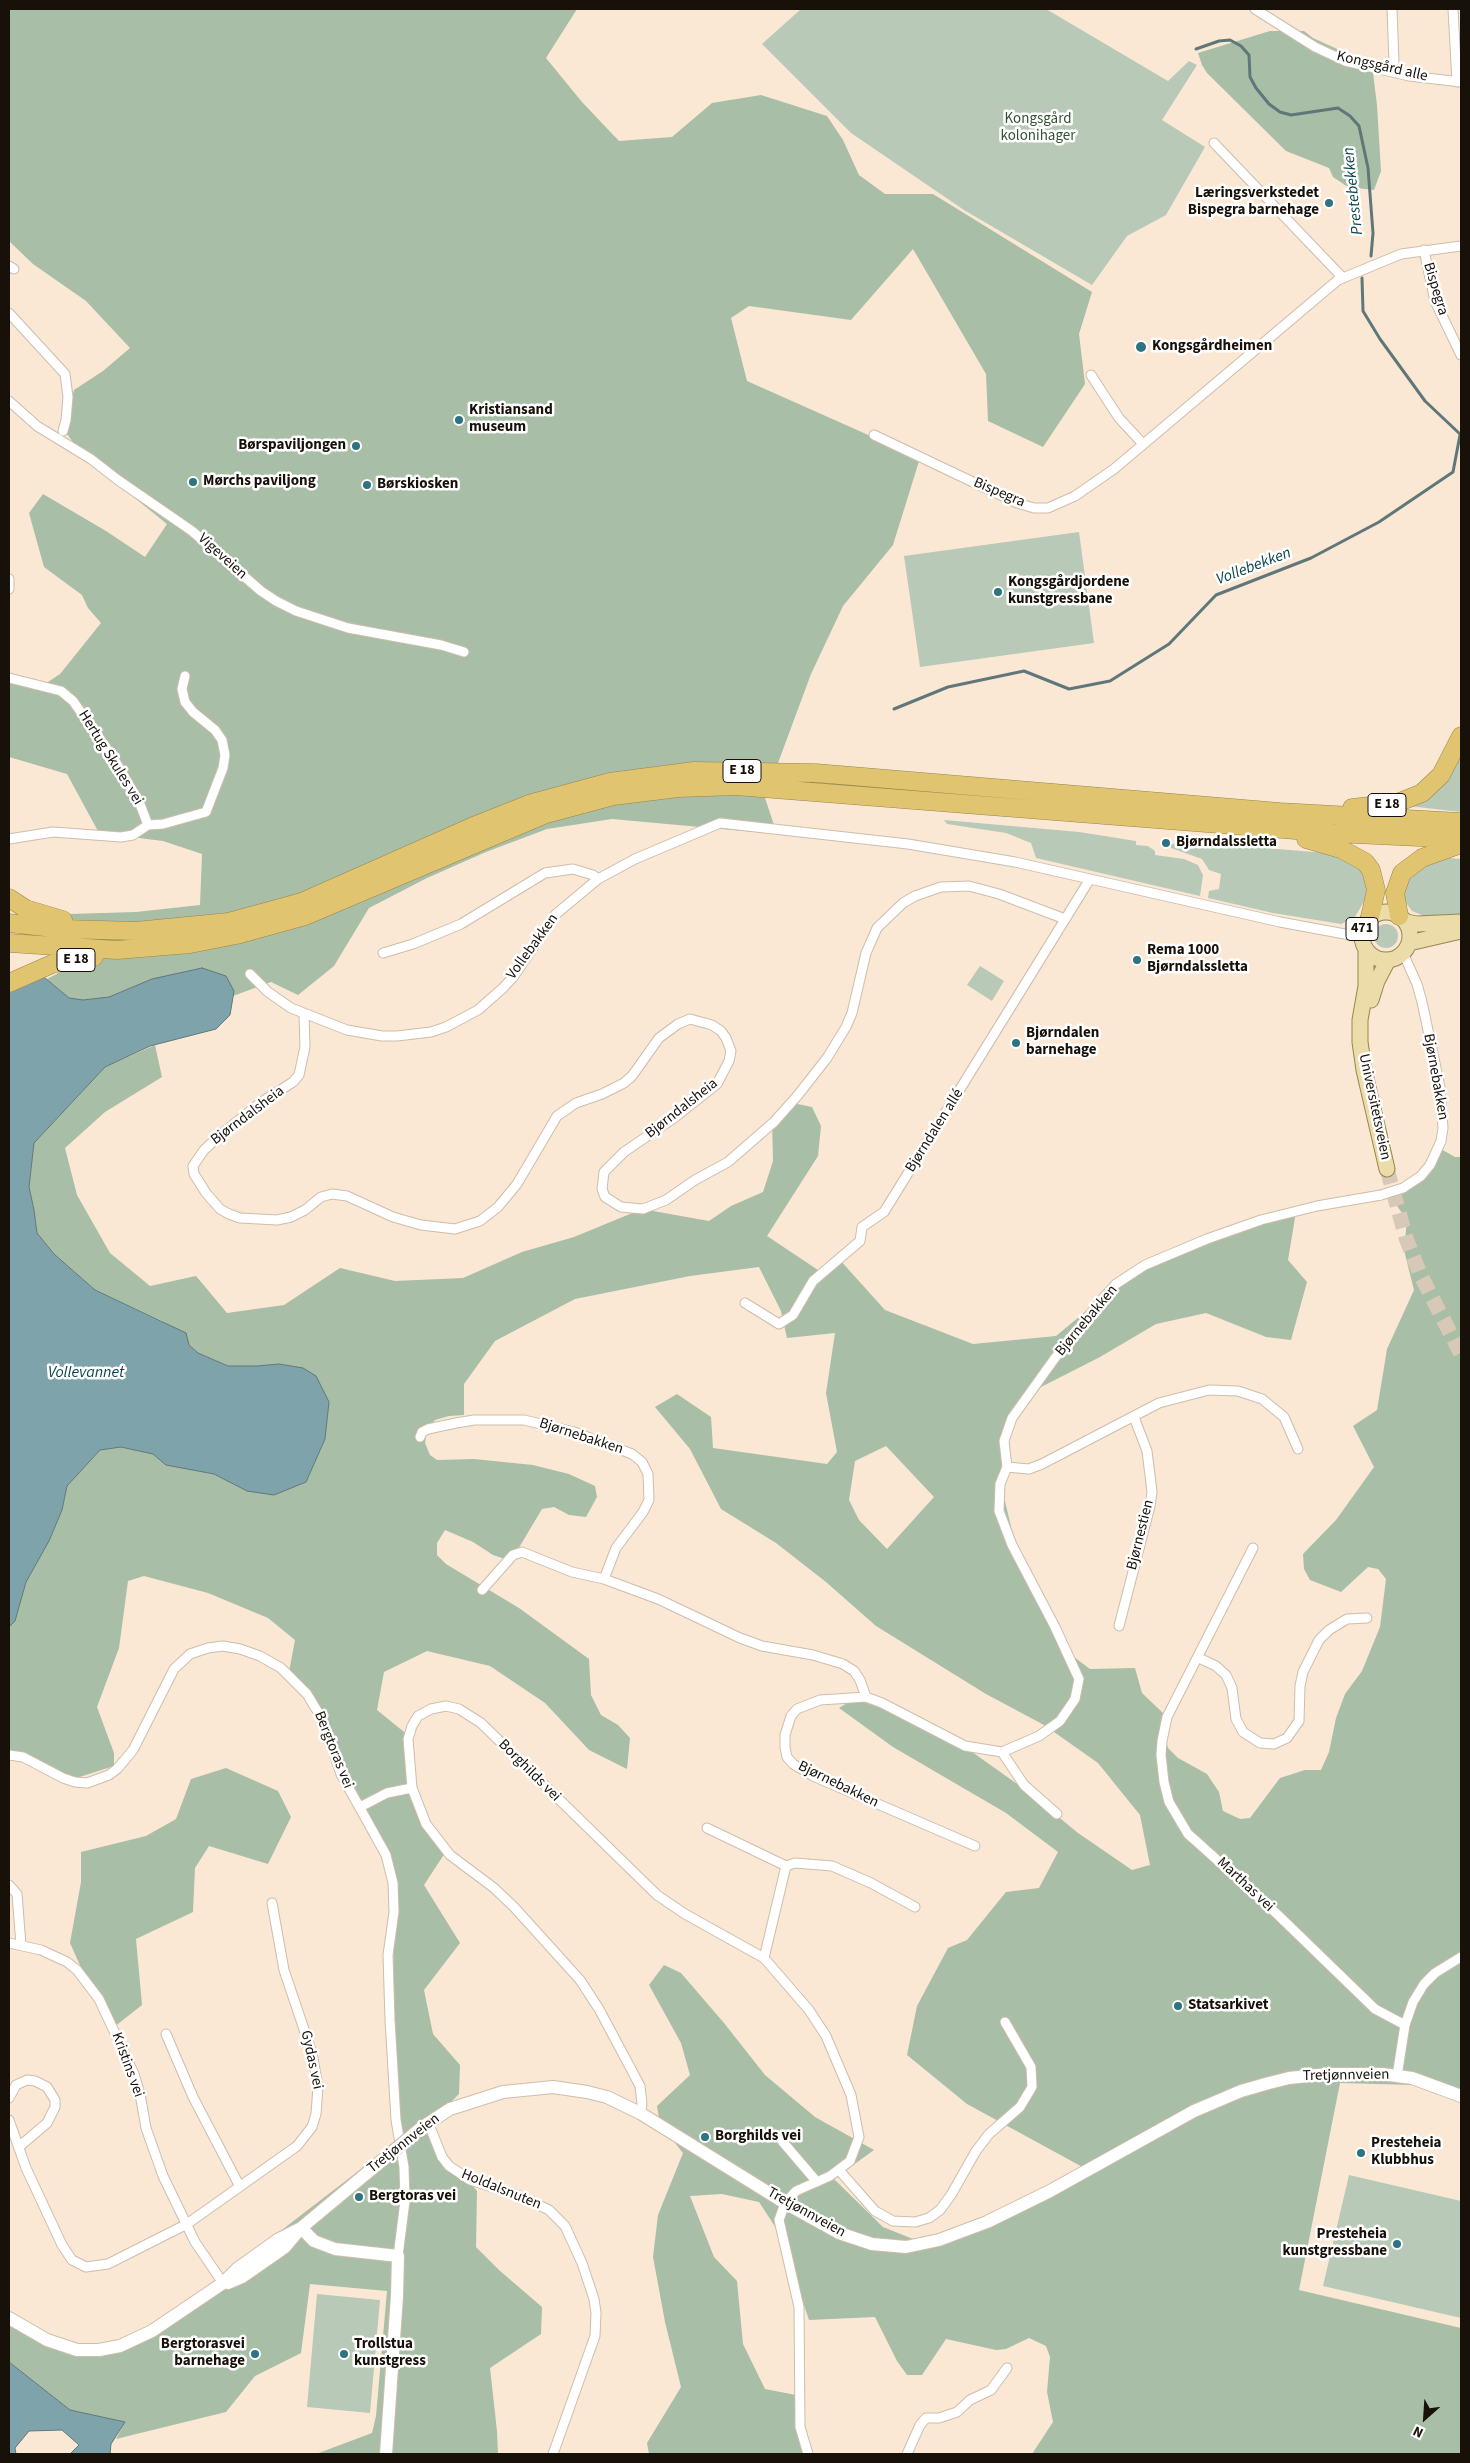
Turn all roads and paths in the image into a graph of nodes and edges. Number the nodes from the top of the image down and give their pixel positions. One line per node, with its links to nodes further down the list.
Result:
1 (1255, 9): 4 (street, Kongsgård alle)
2 (1392, 9): 4 (street)
3 (1453, 9): 5 (street)
4 (1392, 72): 5 (street, Kongsgård alle)
5 (1459, 82)
6 (1214, 143): 9 (street)
7 (1461, 246): 8 (street, Bispegra)
8 (1424, 250): 9 (street, Bispegra); 11 (street, Bispegra)
9 (1343, 278): 16 (street, Bispegra)
10 (9, 313): 14 (street)
11 (1461, 355)
12 (1091, 375): 16 (street)
13 (9, 402): 19 (street, Vigeveien)
14 (63, 431)
15 (874, 434): 16 (street, Bispegra)
16 (1143, 444)
17 (9, 579): 18 (street)
18 (9, 589)
19 (464, 652)
20 (185, 676): 25 (street)
21 (9, 678): 25 (street, Hertug Skules vei)
22 (1461, 736): 23 (highway, E 18)
23 (1280, 812): 24 (highway, E 18); 40 (highway, E 18)
24 (1461, 822)
25 (148, 825): 28 (street)
26 (1250, 826): 27 (highway, E 18); 35 (highway, E 18); 44 (highway, E 18)
27 (1461, 839)
28 (9, 840)
29 (1461, 844): 37 (highway)
30 (598, 879): 31 (street, Vollebakken); 46 (street); 50 (street, Vollebakken)
31 (1090, 879): 36 (street, Bjørndalen allé); 43 (street)
32 (9, 898): 34 (highway, E 18)
33 (9, 906): 34 (street)
34 (26, 909): 40 (highway, E 18)
35 (1370, 916): 37 (main road, 471); 43 (main road, 471)
36 (1065, 919): 50 (street, Bjørndalsheia); 51 (street, Bjørndalen allé)
37 (1403, 919): 38 (main road, 471); 45 (main road)
38 (1461, 922)
39 (9, 923): 40 (highway, E 18)
40 (112, 931)
41 (1461, 931): 45 (main road, 471)
42 (9, 943): 44 (highway, E 18)
43 (1364, 943): 47 (main road, 471); 47 (main road, Universitetsveien / 471)
44 (146, 948): 49 (highway, E 18)
45 (1406, 948): 47 (main road, 471); 55 (street, Bjørnebakken, bridge)
46 (383, 953)
47 (1388, 960)
48 (250, 974): 50 (street, Vollebakken)
49 (9, 983)
50 (304, 1014)
51 (745, 1303)
52 (1134, 1417): 54 (street); 55 (street); 60 (street, Bjørnestien)
53 (420, 1437): 57 (street, Bjørnebakken)
54 (1298, 1449)
55 (1007, 1467): 63 (street, Bjørnebakken)
56 (1253, 1548): 61 (street, Marthas vei)
57 (604, 1579): 58 (street); 62 (street)
58 (482, 1590)
59 (1368, 1618): 61 (street)
60 (1119, 1626)
61 (1198, 1658): 79 (street, Marthas vei)
62 (866, 1697): 63 (street, Bjørnebakken); 69 (street, Bjørnebakken)
63 (1002, 1752): 67 (street)
64 (9, 1755): 66 (street, Bergtoras vei)
65 (412, 1788): 66 (street); 77 (street, Borghilds vei); 84 (street, Borghilds vei)
66 (360, 1807): 95 (street, Bergtoras vei)
67 (1056, 1814)
68 (707, 1828): 70 (street)
69 (976, 1846)
70 (786, 1866): 73 (street); 77 (street)
71 (9, 1885): 75 (street)
72 (272, 1903): 91 (street, Gydas vei)
73 (915, 1907)
74 (9, 1943): 75 (street, Kristins vei)
75 (21, 1944): 93 (street, Kristins vei)
76 (1461, 1957): 79 (street)
77 (764, 1958): 89 (street, Borghilds vei)
78 (1004, 2022): 89 (street)
79 (1405, 2025): 81 (street)
80 (166, 2034): 91 (street)
81 (1398, 2076): 82 (street, Tretjønnveien); 92 (street, Tretjønnveien)
82 (1461, 2096)
83 (9, 2098): 88 (street)
84 (640, 2113): 86 (street, Tretjønnveien); 92 (street, Tretjønnveien)
85 (9, 2120): 88 (street)
86 (425, 2126): 94 (street, Tretjønnveien, bridge); 100 (street, Holdalsnuten)
87 (782, 2141): 90 (street)
88 (20, 2146): 93 (street)
89 (840, 2170): 90 (street, Borghilds vei)
90 (817, 2182): 92 (street, Borghilds vei)
91 (239, 2185): 93 (street, Gydas vei)
92 (785, 2203): 101 (street)
93 (187, 2224): 96 (street, Kristins vei)
94 (301, 2228): 95 (street); 96 (street, Tretjønnveien)
95 (398, 2256): 99 (street, Bergtoras vei)
96 (223, 2284): 97 (street, Tretjønnveien)
97 (9, 2318)
98 (1007, 2368): 102 (street)
99 (386, 2454)
100 (553, 2454)
101 (808, 2454)
102 (907, 2454)

